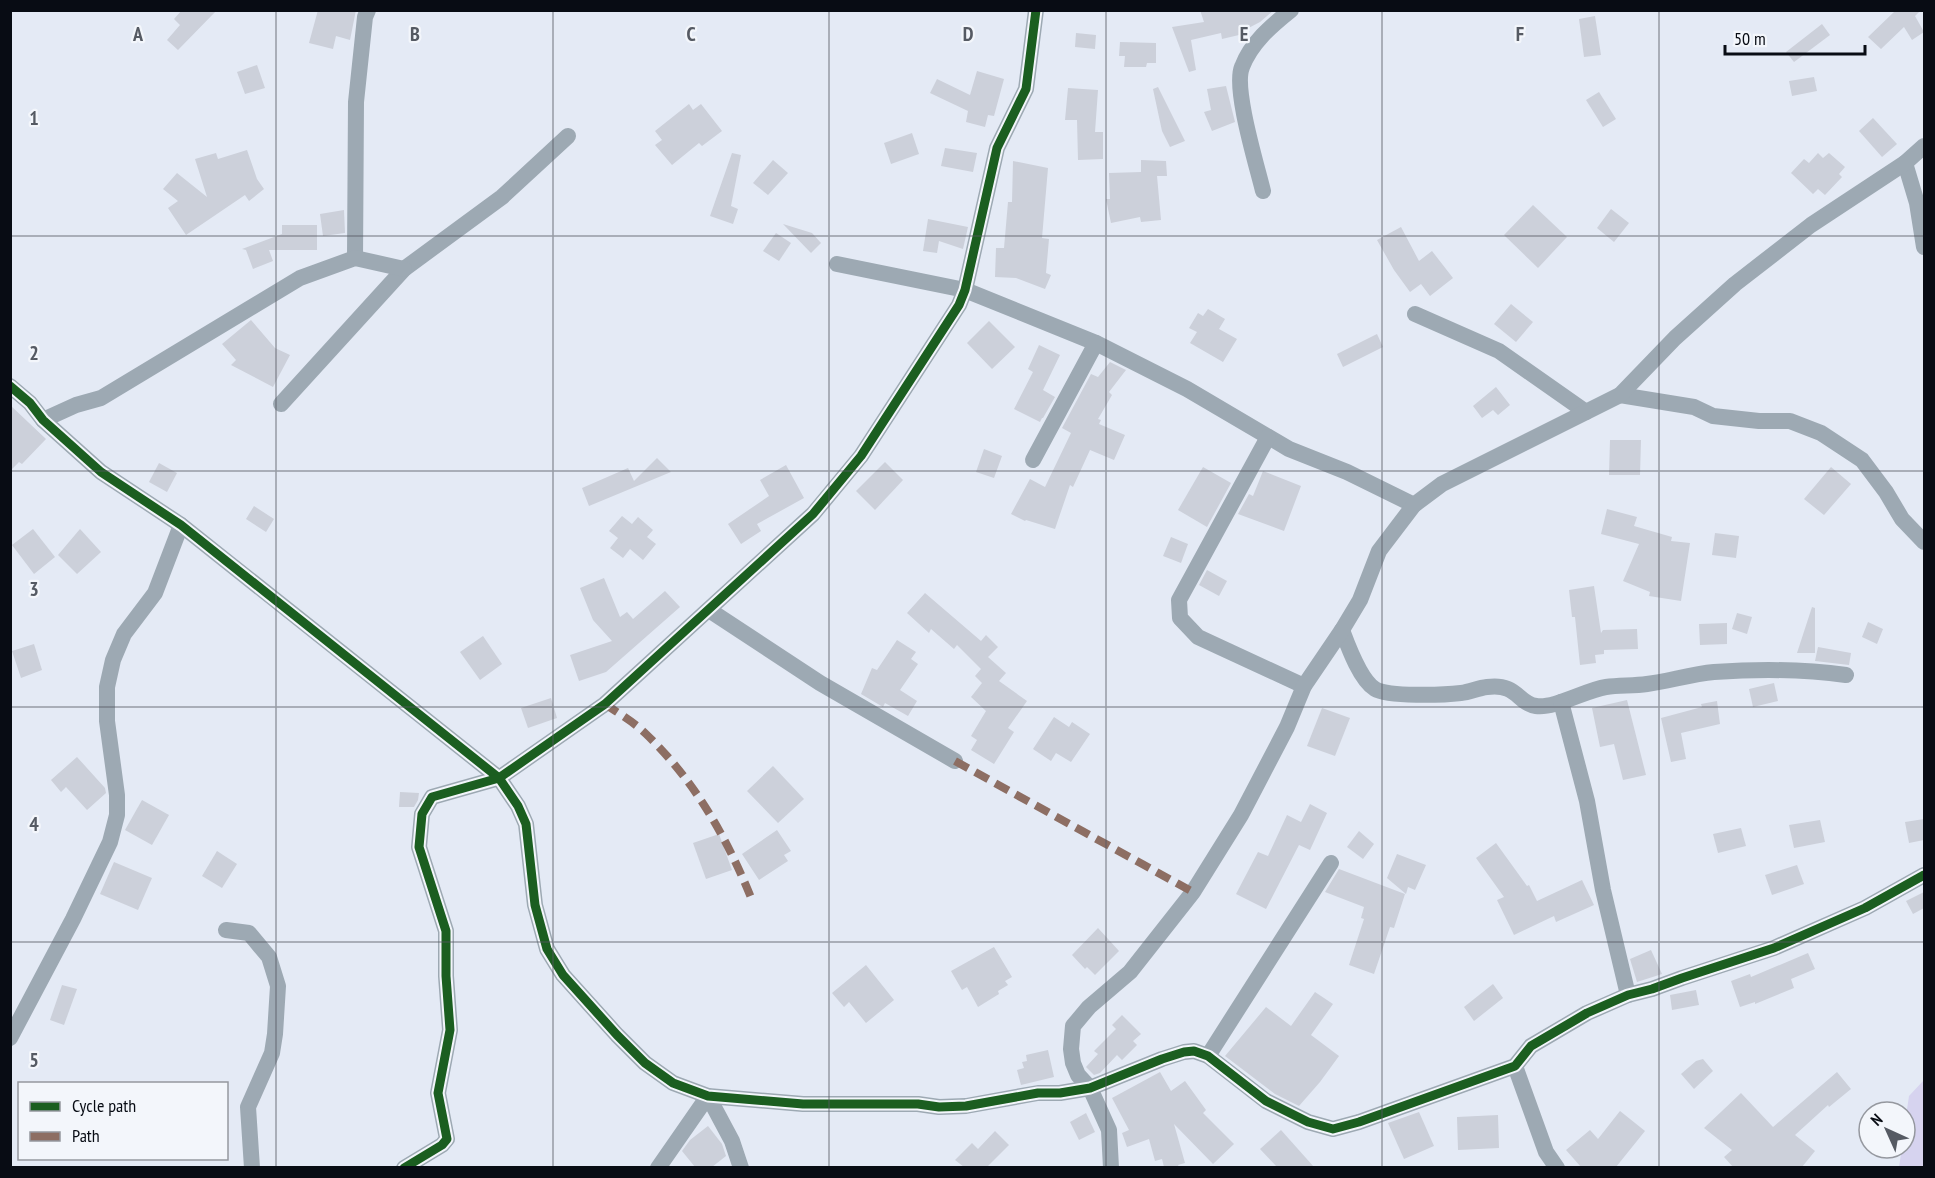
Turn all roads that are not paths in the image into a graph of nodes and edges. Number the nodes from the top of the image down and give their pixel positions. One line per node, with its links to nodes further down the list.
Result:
1 (368, 10): 9 (street)
2 (1036, 10): 12 (street)
3 (1291, 10): 7 (street)
4 (568, 136): 11 (street)
5 (1924, 146): 6 (street)
6 (1905, 163): 8 (street); 16 (street)
7 (1263, 191)
8 (1924, 247)
9 (355, 258): 11 (street); 19 (street)
10 (837, 264): 12 (street)
11 (404, 269): 17 (street)
12 (965, 290): 14 (street); 25 (street)
13 (1415, 314): 18 (street)
14 (1096, 343): 20 (street); 21 (street)
15 (10, 386): 19 (street)
16 (1620, 395): 18 (street); 24 (street)
17 (281, 404)
18 (1586, 412): 22 (street)
19 (44, 420): 23 (street)
20 (1268, 438): 22 (street); 28 (street)
21 (1033, 460)
22 (1414, 506): 26 (street)
23 (181, 525): 31 (street); 36 (street)
24 (1924, 542)
25 (709, 610): 30 (street); 31 (street)
26 (1342, 630): 28 (street); 29 (street)
27 (1846, 675): 29 (street)
28 (1304, 686): 39 (street)
29 (1561, 702): 35 (street)
30 (955, 761)
31 (499, 778): 40 (street); 42 (street)
32 (1330, 863): 37 (street)
33 (1924, 874): 35 (street)
34 (226, 930): 41 (street)
35 (1628, 995): 38 (street)
36 (10, 1038)
37 (1208, 1056): 38 (street); 39 (street)
38 (1515, 1066): 46 (street)
39 (1090, 1088): 40 (street); 45 (street)
40 (708, 1096): 43 (street); 44 (street)
41 (252, 1167)
42 (404, 1167)
43 (658, 1167)
44 (741, 1167)
45 (1111, 1167)
46 (1557, 1167)

